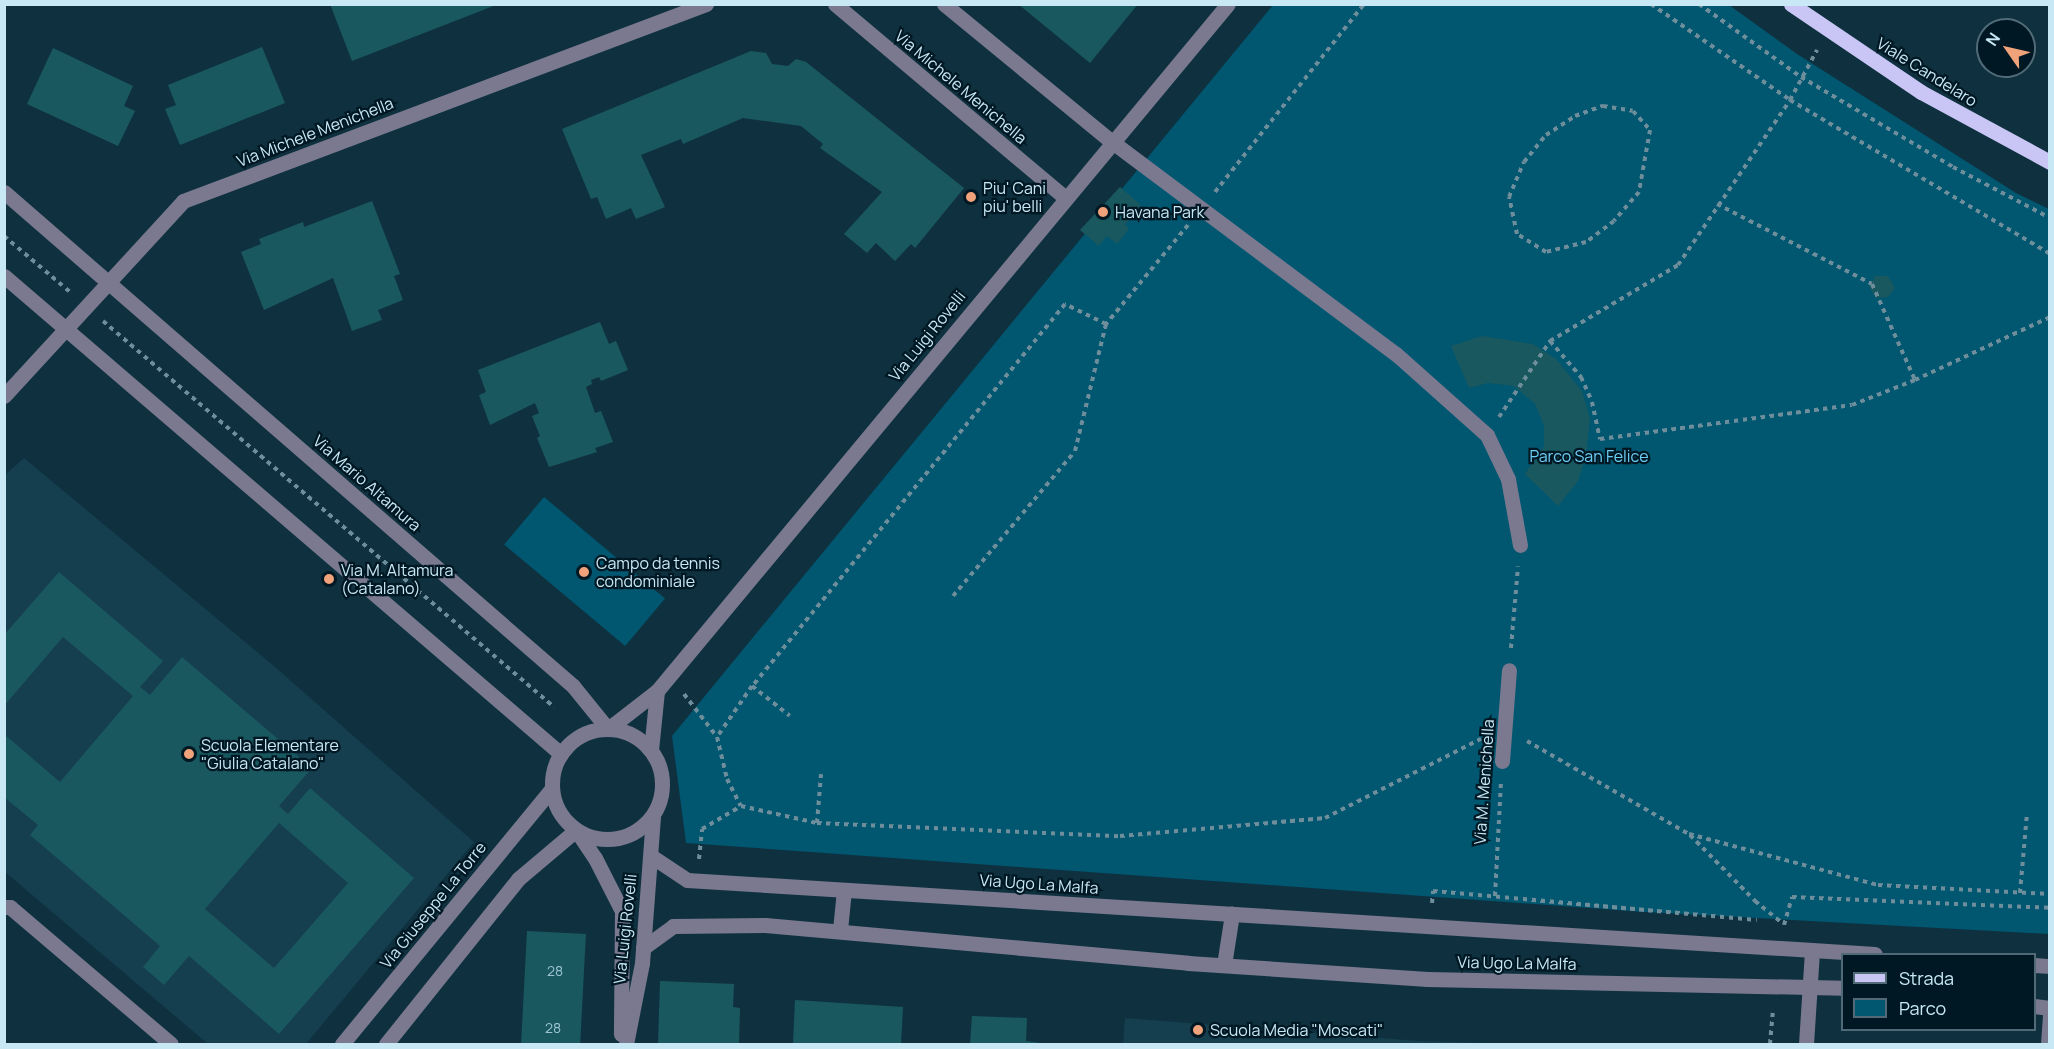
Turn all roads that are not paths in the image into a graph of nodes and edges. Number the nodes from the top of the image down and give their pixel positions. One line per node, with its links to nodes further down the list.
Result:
1 (706, 4): 11 (street, Via Michele Menichella)
2 (835, 4): 9 (street, Via Michele Menichella)
3 (944, 4): 6 (street)
4 (1228, 4): 6 (street, Via Luigi Rovelli)
5 (1791, 4): 7 (main road, Viale Candelaro)
6 (1111, 141): 9 (street, Via Luigi Rovelli); 14 (street)
7 (2049, 162)
8 (4, 192): 11 (street, Via Mario Altamura)
9 (1064, 197): 16 (street, Via Luigi Rovelli)
10 (4, 276): 12 (street)
11 (110, 282): 12 (street, Via Michele Menichella); 17 (street, Via Mario Altamura)
12 (66, 329): 13 (street, Via Michele Menichella); 19 (street)
13 (4, 396)
14 (1521, 544)
15 (1509, 670): 20 (street, Via M. Menichella)
16 (657, 691): 17 (street); 18 (street)
17 (608, 729): 18 (street); 19 (street)
18 (651, 750): 22 (street)
19 (561, 754): 21 (street)
20 (1502, 761)
21 (552, 788): 23 (street); 37 (street, Via Giuseppe La Torre)
22 (653, 816): 23 (street); 24 (street, Via Luigi Rovelli)
23 (576, 830): 38 (street); 39 (street, Via Luigi Rovelli)
24 (651, 856): 25 (street, Via Ugo La Malfa); 29 (street, Via Luigi Rovelli)
25 (844, 890): 27 (street, Via Ugo La Malfa); 28 (street)
26 (4, 907): 36 (street)
27 (1232, 914): 30 (street, Via Ugo La Malfa); 32 (street)
28 (840, 930): 29 (street, Via Ugo La Malfa); 32 (street, Via Ugo La Malfa)
29 (643, 948): 40 (street, Via Luigi Rovelli)
30 (1812, 951): 31 (street, Via Ugo La Malfa); 33 (street)
31 (1854, 953)
32 (1224, 965): 33 (street, Via Ugo La Malfa)
33 (1810, 985): 34 (street, Via Ugo La Malfa); 41 (street)
34 (1841, 988)
35 (2049, 1014): 42 (street)
36 (171, 1044)
37 (342, 1044)
38 (386, 1044)
39 (621, 1044)
40 (626, 1044)
41 (1806, 1044)
42 (2048, 1044)

